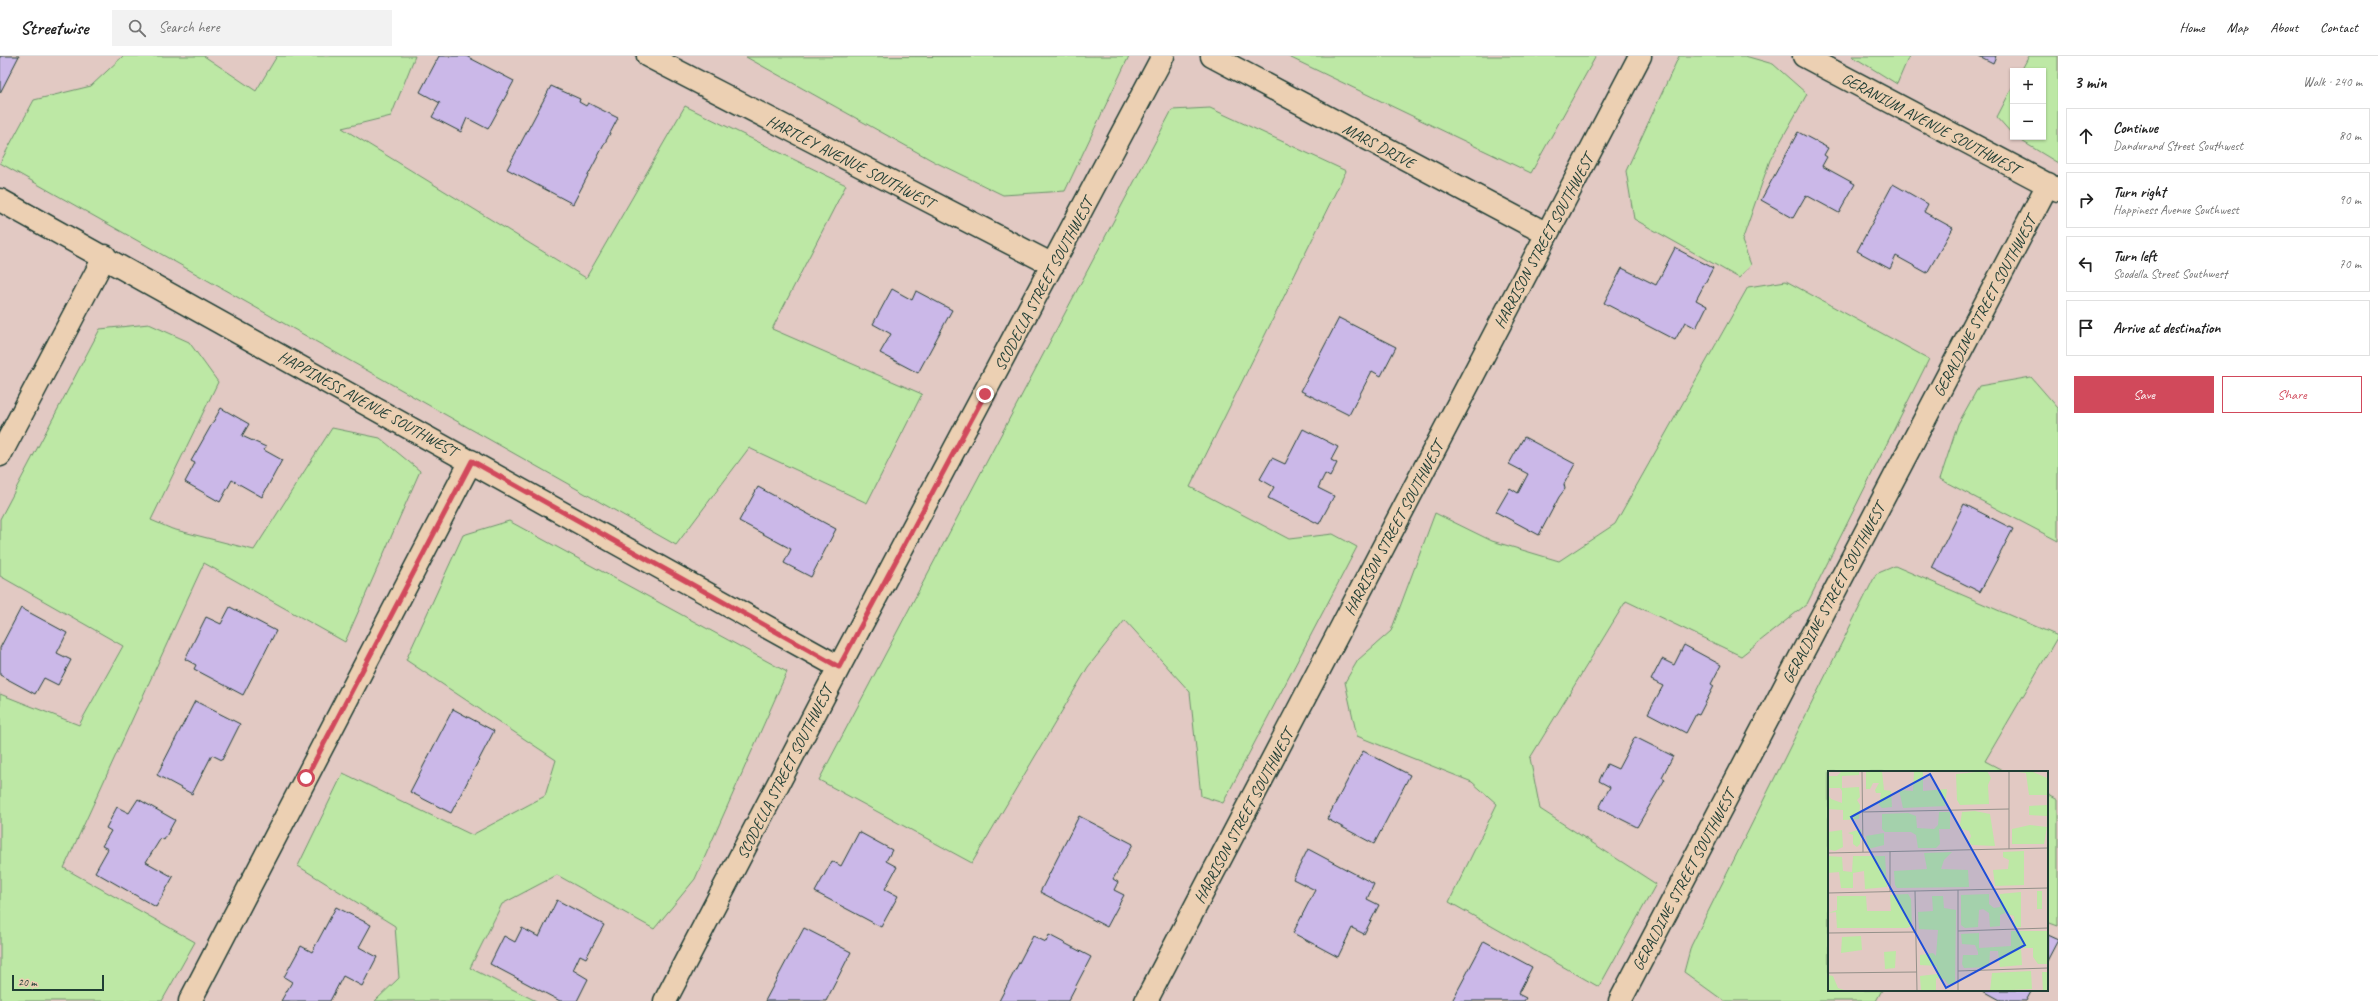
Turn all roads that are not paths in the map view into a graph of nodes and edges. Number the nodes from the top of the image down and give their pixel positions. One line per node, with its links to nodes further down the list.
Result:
1 (648, 56): 6 (street, HARTLEY AVENUE SOUTHWEST)
2 (1162, 56): 11 (street, SCODELLA STREET SOUTHWEST)
3 (1212, 56): 9 (street, MARS DRIVE)
4 (1640, 56): 9 (street, HARRISON STREET SOUTHWEST)
5 (1804, 56): 7 (street, GERANIUM AVENUE SOUTHWEST)
6 (676, 62): 11 (street, HARTLEY AVENUE SOUTHWEST)
7 (2053, 187): 18 (street, GERALDINE STREET SOUTHWEST)
8 (0, 200): 10 (street, HAPPINESS AVENUE SOUTHWEST)
9 (1547, 234): 17 (street, HARRISON STREET SOUTHWEST)
10 (105, 256): 12 (street); 13 (street, HAPPINESS AVENUE SOUTHWEST)
11 (1053, 265): 14 (street, SCODELLA STREET SOUTHWEST)
12 (0, 455)
13 (472, 461): 14 (street, HAPPINESS AVENUE SOUTHWEST); 15 (street)
14 (839, 667): 16 (street, SCODELLA STREET SOUTHWEST)
15 (190, 1001)
16 (665, 1001)
17 (1146, 1001)
18 (1620, 1001)

